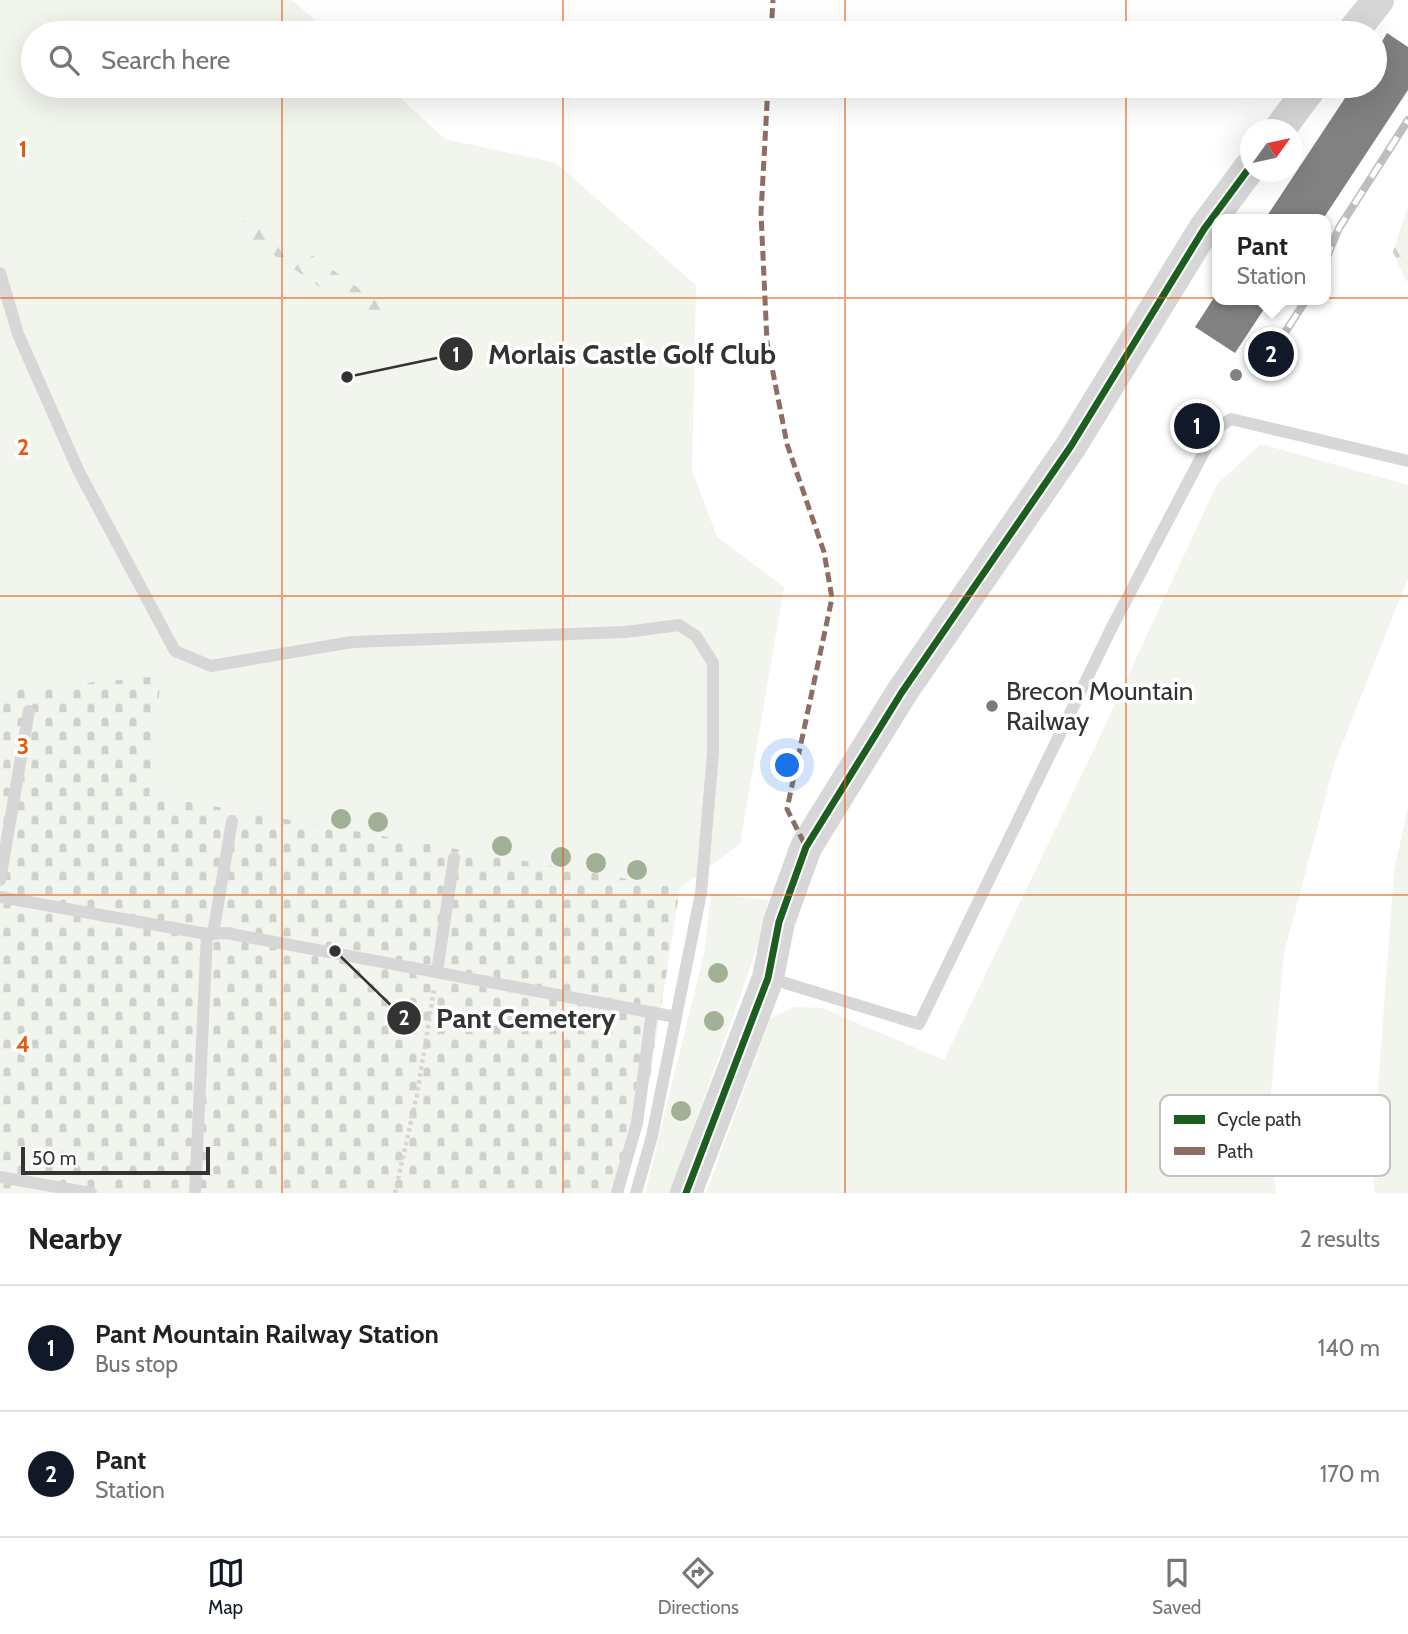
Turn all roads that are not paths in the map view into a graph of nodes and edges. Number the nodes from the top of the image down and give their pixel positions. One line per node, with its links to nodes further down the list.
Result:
1 (1378, 0): 2 (street)
2 (1361, 21)
3 (1303, 98): 4 (street)
4 (1287, 119)
5 (1240, 182): 6 (street)
6 (1215, 214)
7 (1212, 218): 17 (street)
8 (0, 273): 19 (lane)
9 (1408, 461): 17 (lane)
10 (29, 711): 13 (lane)
11 (232, 821): 15 (lane)
12 (454, 858): 16 (lane)
13 (0, 880)
14 (0, 897): 15 (lane)
15 (210, 934): 16 (lane); 22 (lane)
16 (437, 972): 18 (lane)
17 (768, 978): 25 (street)
18 (652, 1012): 19 (lane); 23 (lane)
19 (676, 1017): 24 (lane)
20 (0, 1177): 21 (lane)
21 (91, 1193)
22 (195, 1193)
23 (617, 1193)
24 (636, 1193)
25 (687, 1193)

